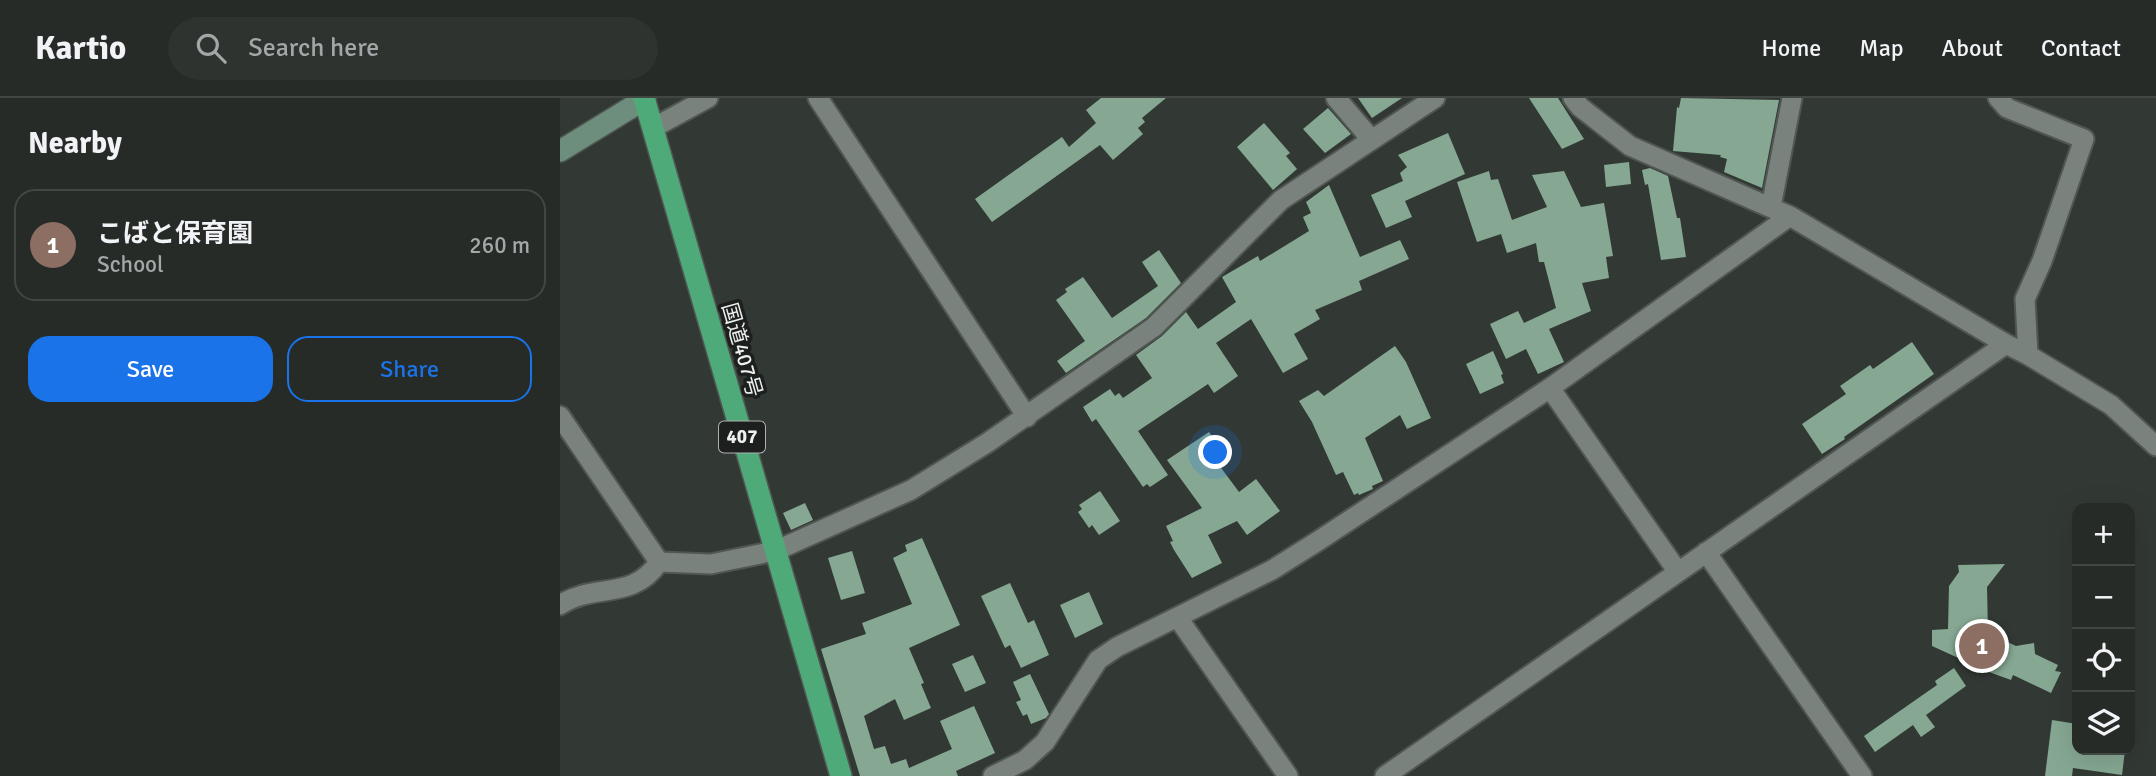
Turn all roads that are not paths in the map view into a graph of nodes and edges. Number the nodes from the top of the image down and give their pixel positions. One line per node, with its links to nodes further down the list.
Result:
1 (708, 98): 9 (street)
2 (818, 98): 18 (street)
3 (1336, 98): 10 (street)
4 (1436, 98): 10 (street)
5 (1573, 98): 12 (street)
6 (1792, 98): 12 (street)
7 (1998, 98): 15 (street)
8 (645, 99): 9 (highway, 国道407号 / 407); 11 (street)
9 (653, 128): 20 (highway, 国道407号 / 407)
10 (1371, 139): 18 (street)
11 (560, 151)
12 (1771, 207): 13 (street)
13 (1790, 216): 14 (street); 16 (street)
14 (2006, 344): 15 (street); 21 (street)
15 (2028, 355): 19 (street)
16 (1550, 388): 23 (street); 25 (street)
17 (560, 416): 22 (street)
18 (1027, 417): 20 (street)
19 (2156, 446)
20 (775, 551): 22 (street); 26 (highway, 国道407号 / 407)
21 (1706, 552): 23 (street); 30 (street)
22 (659, 562): 24 (street)
23 (1678, 572): 29 (street)
24 (560, 605)
25 (1178, 618): 27 (street); 28 (street)
26 (841, 776)
27 (993, 776)
28 (1288, 776)
29 (1385, 776)
30 (1862, 776)

